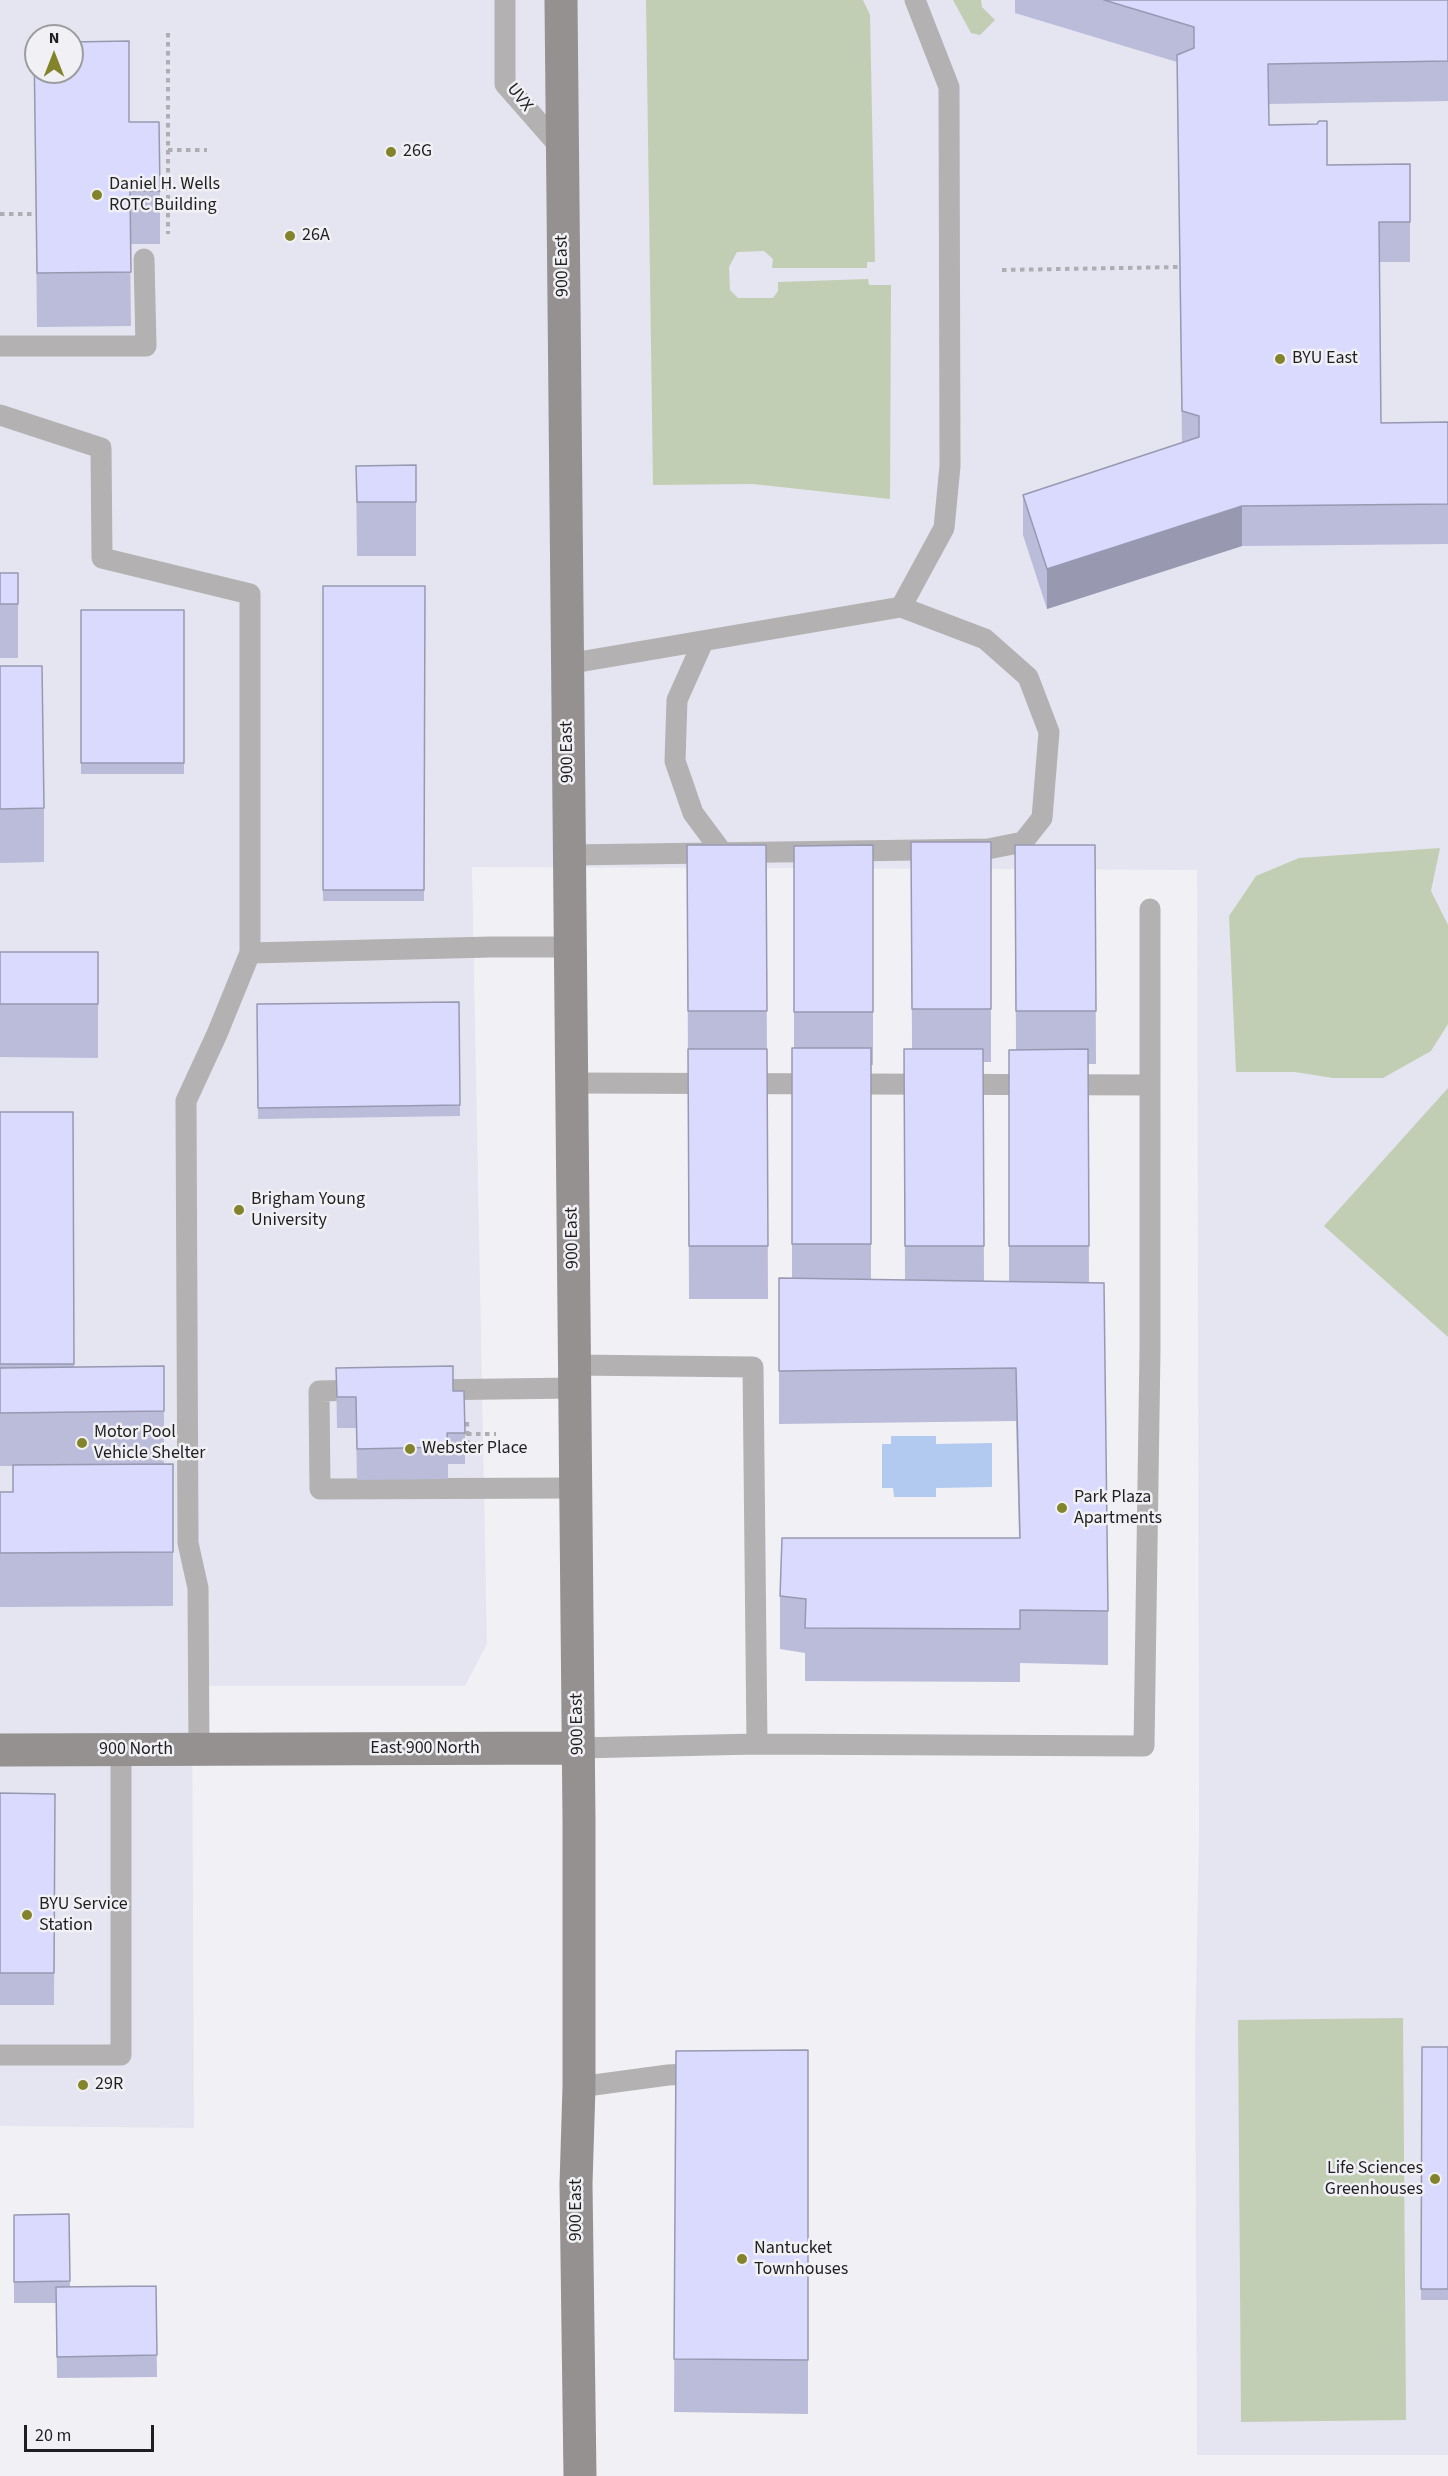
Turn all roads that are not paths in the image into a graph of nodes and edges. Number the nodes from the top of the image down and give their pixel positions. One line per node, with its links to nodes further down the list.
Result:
1 (505, 0): 4 (lane, UVX)
2 (561, 0): 4 (main road, 900 East)
3 (915, 0): 8 (lane)
4 (562, 149): 10 (main road, 900 East)
5 (144, 259): 6 (lane)
6 (0, 346)
7 (0, 415): 15 (lane)
8 (901, 608): 9 (lane); 11 (lane)
9 (703, 642): 10 (lane); 11 (lane)
10 (567, 664): 12 (main road, 900 East)
11 (722, 852): 12 (lane)
12 (569, 855): 14 (main road, 900 East)
13 (1150, 909): 17 (lane)
14 (570, 947): 15 (lane); 16 (main road, 900 East)
15 (250, 952): 23 (lane)
16 (572, 1083): 17 (lane); 18 (main road, 900 East)
17 (1150, 1085): 24 (lane)
18 (575, 1377): 20 (lane); 21 (main road, 900 East); 24 (lane)
19 (387, 1390): 21 (lane)
20 (409, 1390)
21 (576, 1488): 25 (main road, 900 East)
22 (164, 1499): 23 (lane)
23 (187, 1499): 28 (lane)
24 (757, 1744): 25 (lane)
25 (578, 1748): 29 (main road, East 900 North); 32 (main road, 900 East)
26 (0, 1750): 27 (main road, 900 North)
27 (121, 1750): 28 (main road, 900 North); 30 (lane)
28 (199, 1750): 29 (main road, 900 North)
29 (272, 1750)
30 (0, 2055)
31 (723, 2073): 32 (lane)
32 (579, 2087): 33 (main road, 900 East)
33 (580, 2476)

